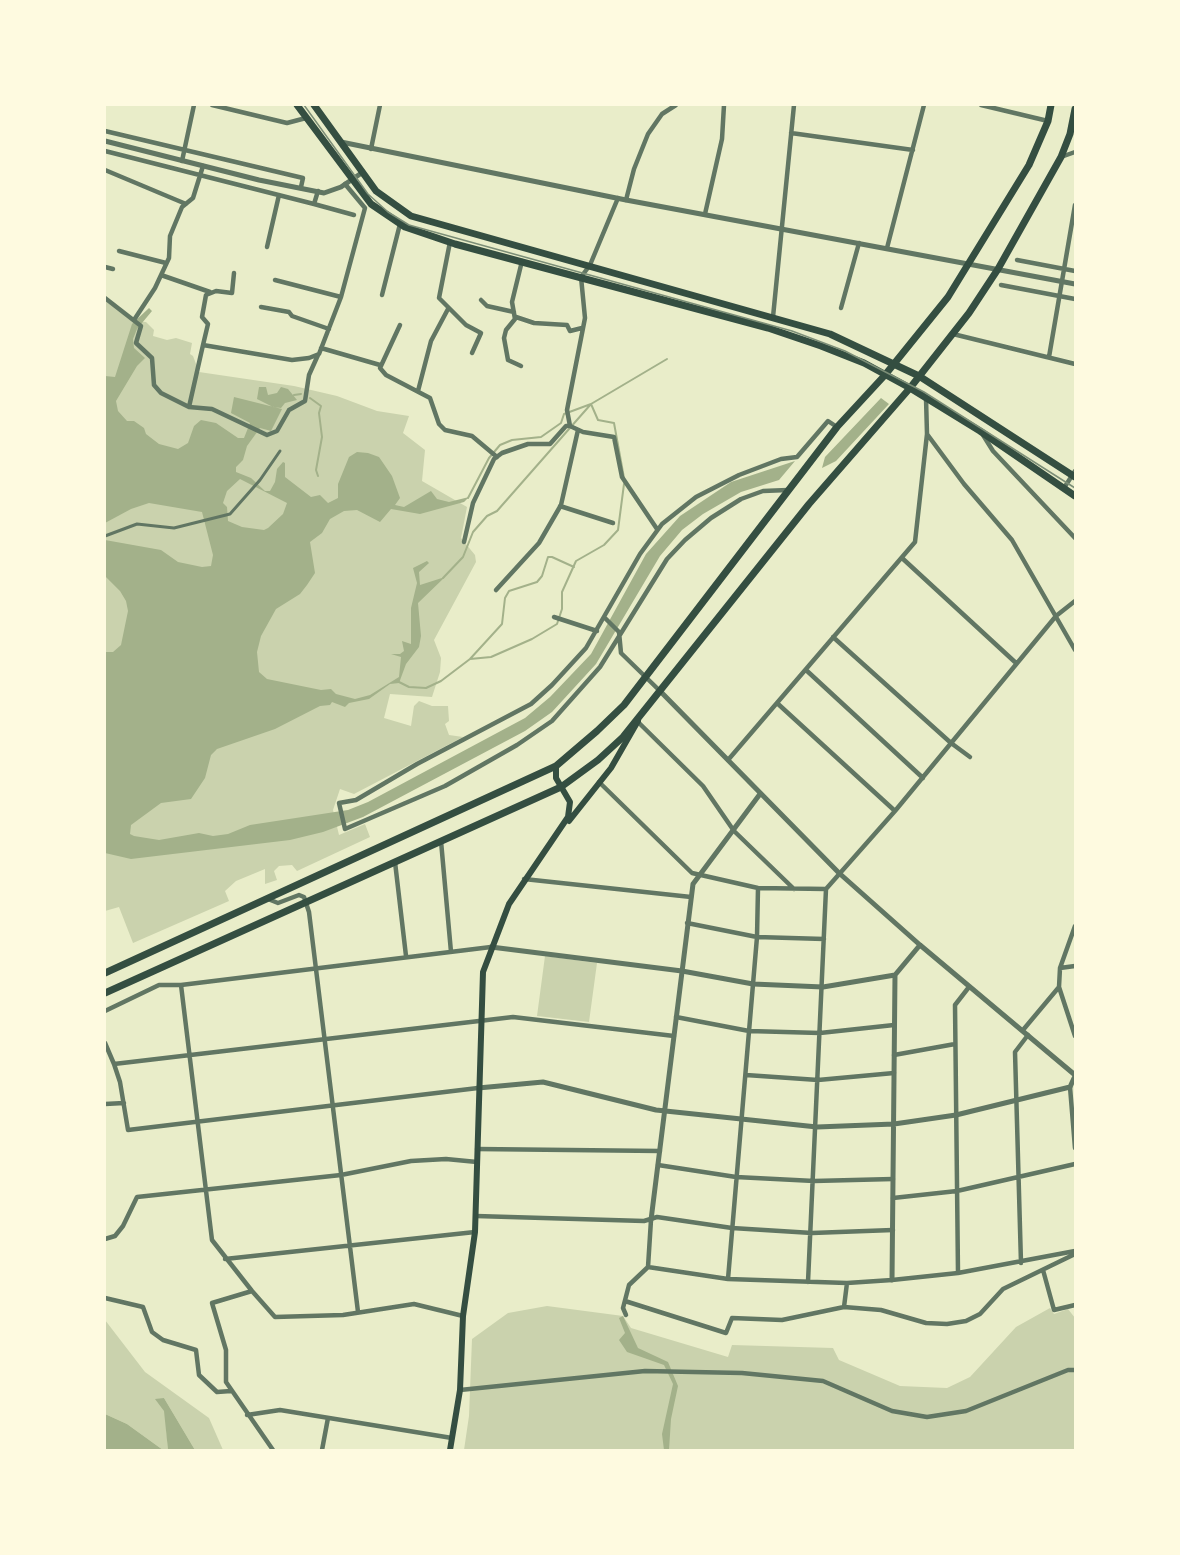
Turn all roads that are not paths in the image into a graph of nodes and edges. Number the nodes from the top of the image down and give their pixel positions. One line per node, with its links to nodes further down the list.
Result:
1 (194, 105): 21 (street)
2 (212, 105): 13 (street)
3 (297, 105): 13 (main road)
4 (314, 105): 19 (main road)
5 (380, 105): 20 (street)
6 (676, 105): 37 (street)
7 (724, 105): 41 (street)
8 (794, 105): 17 (street)
9 (924, 105): 22 (street)
10 (981, 105): 14 (street)
11 (1051, 105): 14 (main road)
12 (1075, 109): 16 (main road)
13 (306, 118): 31 (main road)
14 (1048, 121): 54 (main road)
15 (105, 131): 21 (street)
16 (1073, 132): 25 (main road)
17 (791, 133): 22 (street); 44 (street)
18 (105, 141): 26 (street)
19 (341, 142): 20 (street); 29 (main road)
20 (371, 149): 36 (street)
21 (184, 150): 26 (street); 33 (street)
22 (913, 150): 48 (street)
23 (105, 151): 30 (street)
24 (1075, 152): 25 (street)
25 (1060, 158): 57 (main road)
26 (182, 161): 27 (street)
27 (203, 166): 30 (street); 33 (street)
28 (105, 170): 38 (street)
29 (363, 172): 31 (street); 53 (main road)
30 (200, 175): 35 (street); 38 (street)
31 (352, 180): 32 (street); 43 (main road)
32 (345, 184): 34 (street); 70 (street)
33 (301, 187): 34 (street)
34 (318, 191): 39 (street)
35 (279, 195): 39 (street); 47 (street)
36 (618, 198): 37 (street); 53 (street)
37 (626, 200): 41 (street)
38 (186, 204): 52 (street)
39 (314, 204): 42 (street)
40 (1075, 207): 58 (street)
41 (705, 214): 44 (street)
42 (354, 215)
43 (400, 224): 45 (main road); 68 (street)
44 (782, 229): 46 (street); 78 (street)
45 (450, 242): 51 (main road); 76 (street)
46 (859, 243): 48 (street); 75 (street)
47 (267, 247)
48 (887, 248): 54 (street)
49 (119, 251): 52 (street)
50 (1017, 260): 58 (street)
51 (522, 261): 62 (main road); 77 (street)
52 (166, 263): 61 (street)
53 (590, 265): 62 (street); 78 (main road)
54 (969, 265): 57 (street); 88 (main road)
55 (105, 267): 56 (street)
56 (113, 268)
57 (998, 269): 64 (street); 83 (main road)
58 (1064, 269): 59 (street); 64 (street)
59 (1075, 271)
60 (234, 273): 67 (street)
61 (161, 274): 67 (street); 79 (street)
62 (581, 277): 81 (street); 92 (main road)
63 (275, 280): 70 (street)
64 (1062, 281): 65 (street); 69 (street)
65 (1075, 284)
66 (1001, 285): 69 (street)
67 (210, 292): 84 (street)
68 (382, 295)
69 (1059, 296): 72 (street); 87 (street)
70 (341, 297): 82 (street)
71 (105, 298): 79 (street)
72 (1075, 299)
73 (481, 300): 77 (street)
74 (261, 307): 82 (street)
75 (841, 308)
76 (448, 309): 86 (street); 95 (street)
77 (515, 314): 81 (street); 91 (street)
78 (773, 317): 88 (main road)
79 (135, 320): 97 (street)
80 (400, 325): 90 (street)
81 (582, 328): 98 (street)
82 (329, 329): 85 (street)
83 (953, 334): 87 (street); 93 (main road)
84 (203, 345): 85 (street); 97 (street)
85 (320, 351): 90 (street); 97 (street)
86 (472, 353)
87 (1049, 357): 89 (street)
88 (895, 363): 92 (main road); 93 (main road)
89 (1075, 364)
90 (380, 365): 95 (street)
91 (521, 366)
92 (885, 375): 94 (main road); 99 (main road)
93 (919, 376): 94 (main road); 105 (main road)
94 (910, 388): 96 (main road); 128 (main road)
95 (418, 392): 104 (street)
96 (926, 398): 101 (main road); 102 (street)
97 (189, 407)
98 (570, 426): 100 (street); 104 (street)
99 (837, 427): 107 (main road); 111 (street)
100 (578, 430): 109 (street); 111 (street)
101 (981, 431): 106 (main road); 113 (street)
102 (927, 434): 115 (street); 118 (street)
103 (280, 451): 112 (street)
104 (497, 457): 114 (street)
105 (1074, 474): 106 (street)
106 (1064, 488): 108 (main road)
107 (788, 490): 123 (street); 127 (main road)
108 (1075, 496)
109 (560, 506): 110 (street); 116 (street)
110 (613, 523)
111 (657, 529): 120 (street)
112 (105, 536)
113 (1075, 538)
114 (464, 542)
115 (902, 558): 122 (street); 125 (street)
116 (496, 590)
117 (1075, 601): 118 (street)
118 (1056, 616): 124 (street); 125 (street)
119 (554, 617): 121 (street)
120 (605, 618): 121 (street); 123 (street)
121 (597, 631): 123 (street)
122 (833, 637): 126 (street); 131 (street)
123 (620, 639): 127 (street)
124 (1075, 650)
125 (1016, 663): 131 (street)
126 (806, 670): 129 (street); 135 (street)
127 (645, 677): 128 (street); 134 (main road)
128 (661, 692): 130 (main road); 133 (street)
129 (777, 703): 133 (street); 139 (street)
130 (639, 720): 136 (main road); 137 (main road); 141 (street)
131 (951, 743): 132 (street); 135 (street)
132 (970, 757)
133 (728, 760): 138 (street)
134 (556, 766): 137 (main road); 151 (main road)
135 (923, 778): 139 (street)
136 (599, 782): 140 (main road); 145 (street)
137 (561, 787): 140 (main road); 142 (main road)
138 (760, 794): 141 (street); 144 (street)
139 (895, 811): 144 (street)
140 (563, 828): 146 (main road)
141 (734, 831): 145 (street); 148 (street)
142 (441, 842): 143 (main road); 159 (street)
143 (395, 862): 152 (main road); 160 (street)
144 (839, 873): 149 (street); 157 (street)
145 (699, 876): 147 (street); 150 (street)
146 (524, 879): 150 (street); 158 (main road)
147 (758, 888): 148 (street); 155 (street)
148 (794, 889): 149 (street)
149 (826, 889): 156 (street)
150 (691, 897): 153 (street)
151 (268, 898): 152 (street); 166 (main road)
152 (306, 902): 162 (street); 165 (main road)
153 (687, 923): 155 (street); 164 (street)
154 (1075, 926): 163 (street)
155 (757, 937): 156 (street); 168 (street)
156 (824, 939): 171 (street)
157 (920, 945): 167 (street); 172 (street)
158 (491, 947): 159 (street); 164 (street); 177 (main road)
159 (451, 952): 160 (street)
160 (406, 956): 162 (street)
161 (1075, 966): 163 (street)
162 (316, 968): 170 (street); 185 (street)
163 (1060, 968): 173 (street)
164 (682, 971): 168 (street); 176 (street)
165 (152, 972): 169 (street); 174 (main road)
166 (105, 973)
167 (895, 975): 171 (street); 178 (street)
168 (753, 984): 171 (street); 180 (street)
169 (159, 985): 170 (street); 175 (street)
170 (181, 985): 188 (street)
171 (822, 987): 181 (street)
172 (969, 987): 179 (street); 187 (street)
173 (1059, 987): 179 (street); 184 (street)
174 (105, 993)
175 (105, 1011)
176 (676, 1017): 180 (street); 183 (street)
177 (480, 1020): 183 (street); 185 (street); 196 (main road)
178 (894, 1025): 181 (street); 189 (street)
179 (1023, 1030): 182 (street)
180 (749, 1031): 181 (street); 192 (street)
181 (820, 1034): 194 (street)
182 (1028, 1035): 193 (street); 197 (street)
183 (674, 1036): 201 (street)
184 (1075, 1036)
185 (325, 1039): 188 (street); 200 (street)
186 (105, 1043): 190 (street)
187 (955, 1044): 189 (street); 202 (street)
188 (190, 1054): 190 (street); 204 (street)
189 (894, 1054): 191 (street)
190 (114, 1064): 198 (street)
191 (894, 1073): 194 (street); 205 (street)
192 (746, 1075): 194 (street); 203 (street)
193 (1075, 1076): 195 (street)
194 (818, 1080): 206 (street)
195 (1070, 1087): 197 (street); 207 (street)
196 (478, 1088): 200 (street); 201 (street); 208 (main road)
197 (1016, 1102): 202 (street); 215 (street)
198 (124, 1103): 199 (street); 204 (street)
199 (105, 1104)
200 (334, 1106): 204 (street); 213 (street)
201 (665, 1111): 203 (street); 209 (street)
202 (956, 1115): 205 (street); 219 (street)
203 (741, 1121): 206 (street); 214 (street)
204 (198, 1122): 218 (street)
205 (894, 1124): 206 (street); 216 (street)
206 (817, 1127): 217 (street)
207 (1075, 1148)
208 (477, 1149): 209 (street); 210 (main road)
209 (660, 1151): 212 (street)
210 (477, 1162): 213 (street); 221 (main road)
211 (1075, 1164): 215 (street)
212 (658, 1166): 214 (street); 222 (street)
213 (341, 1174): 218 (street); 228 (street)
214 (736, 1177): 217 (street); 223 (street)
215 (1019, 1178): 219 (street); 231 (street)
216 (893, 1179): 217 (street); 220 (street)
217 (814, 1181): 226 (street)
218 (206, 1191): 227 (street); 230 (street)
219 (957, 1191): 220 (street); 234 (street)
220 (893, 1198): 224 (street)
221 (476, 1216): 222 (street); 225 (main road)
222 (651, 1220): 223 (street); 232 (street)
223 (732, 1228): 226 (street); 235 (street)
224 (893, 1230): 226 (street); 236 (street)
225 (475, 1232): 228 (street); 246 (main road)
226 (812, 1233): 237 (street)
227 (105, 1239)
228 (349, 1244): 230 (street); 244 (street)
229 (1075, 1252): 231 (street); 233 (street)
230 (225, 1259): 239 (street)
231 (1021, 1263): 234 (street)
232 (648, 1267): 235 (street); 241 (street)
233 (1043, 1270): 242 (street); 243 (street)
234 (958, 1273): 236 (street)
235 (728, 1279): 237 (street)
236 (892, 1280): 238 (street)
237 (808, 1282): 238 (street)
238 (847, 1283): 243 (street)
239 (252, 1291): 244 (street); 249 (street)
240 (105, 1298): 249 (street)
241 (625, 1301): 243 (street); 245 (street)
242 (1075, 1305)
243 (844, 1307)
244 (358, 1312): 246 (street)
245 (626, 1315)
246 (463, 1316): 248 (main road)
247 (1075, 1370): 248 (street)
248 (460, 1390): 252 (main road)
249 (231, 1391): 250 (street)
250 (247, 1415): 251 (street); 253 (street)
251 (328, 1418): 252 (street); 254 (street)
252 (452, 1438): 255 (main road)
253 (273, 1450)
254 (322, 1450)
255 (450, 1450)

